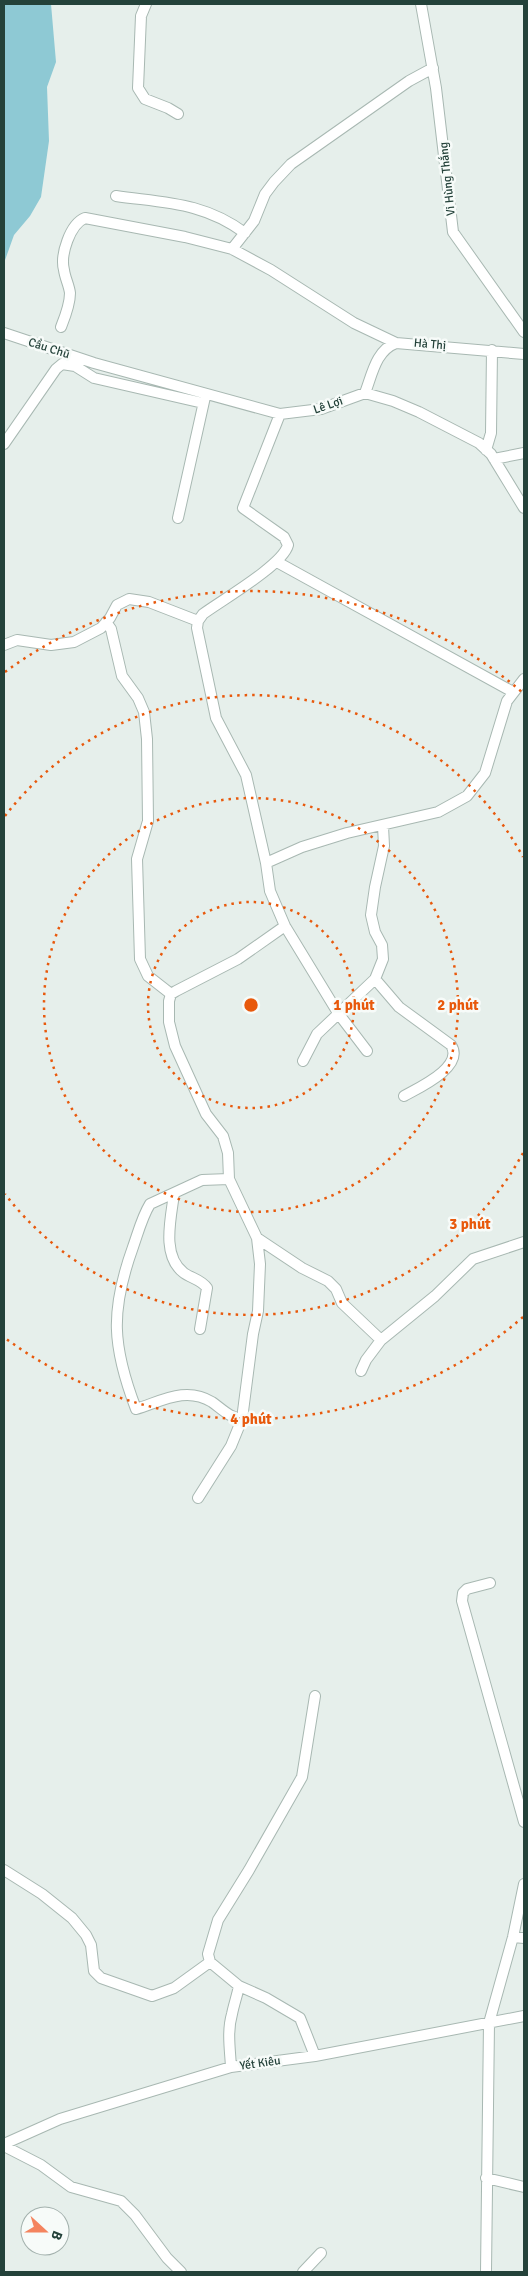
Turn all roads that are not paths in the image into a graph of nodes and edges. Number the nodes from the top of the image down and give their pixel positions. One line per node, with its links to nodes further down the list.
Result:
1 (146, 4): 4 (street)
2 (421, 4): 3 (street, Vi Hùng Thắng)
3 (433, 68): 6 (street); 9 (street, Vi Hùng Thắng)
4 (178, 114)
5 (116, 196): 6 (street)
6 (245, 233): 7 (street)
7 (232, 249): 8 (street); 11 (street)
8 (61, 327)
9 (524, 332)
10 (4, 333): 14 (street, Cầu Chũ)
11 (396, 343): 12 (street, Hà Thị); 15 (street, Hà Thị)
12 (492, 350): 13 (street, Hà Thị); 19 (street)
13 (524, 354)
14 (94, 362): 16 (street, Lê Lợi)
15 (365, 393): 17 (street, Lê Lợi); 19 (street)
16 (205, 398): 17 (street, Lê Lợi); 18 (street); 23 (street)
17 (280, 414): 24 (street)
18 (4, 444)
19 (486, 450): 21 (street)
20 (524, 453): 21 (street)
21 (494, 459): 22 (street)
22 (524, 508)
23 (178, 518)
24 (277, 562): 25 (street); 29 (street)
25 (198, 621): 26 (street); 31 (street)
26 (106, 622): 27 (street); 34 (street)
27 (4, 645)
28 (524, 679): 29 (street)
29 (514, 692): 30 (street)
30 (383, 826): 31 (street); 33 (street)
31 (266, 863): 32 (street)
32 (284, 926): 34 (street); 35 (street)
33 (375, 979): 35 (street); 38 (street)
34 (171, 994): 39 (street)
35 (338, 1013): 36 (street); 37 (street)
36 (367, 1051)
37 (303, 1061)
38 (404, 1096)
39 (229, 1179): 40 (street); 41 (street)
40 (174, 1194): 43 (street); 46 (street)
41 (257, 1238): 44 (street); 46 (street)
42 (524, 1242): 44 (street)
43 (200, 1329)
44 (381, 1340): 45 (street)
45 (361, 1371)
46 (242, 1418): 47 (street)
47 (198, 1498)
48 (490, 1584): 50 (street)
49 (315, 1696): 55 (street)
50 (524, 1822)
51 (4, 1870): 55 (street)
52 (524, 1884): 53 (street)
53 (513, 1937): 54 (street); 58 (street)
54 (524, 1938)
55 (210, 1962): 56 (street)
56 (239, 1986): 59 (street); 60 (street)
57 (524, 2016): 58 (street, Yết Kiêu)
58 (489, 2023): 59 (street, Yết Kiêu); 62 (street)
59 (315, 2056): 60 (street, Yết Kiêu)
60 (231, 2066): 61 (street, Yết Kiêu)
61 (4, 2145): 65 (street)
62 (486, 2178): 63 (street); 67 (street)
63 (524, 2187)
64 (321, 2253): 66 (street)
65 (181, 2272)
66 (303, 2272)
67 (486, 2272)

